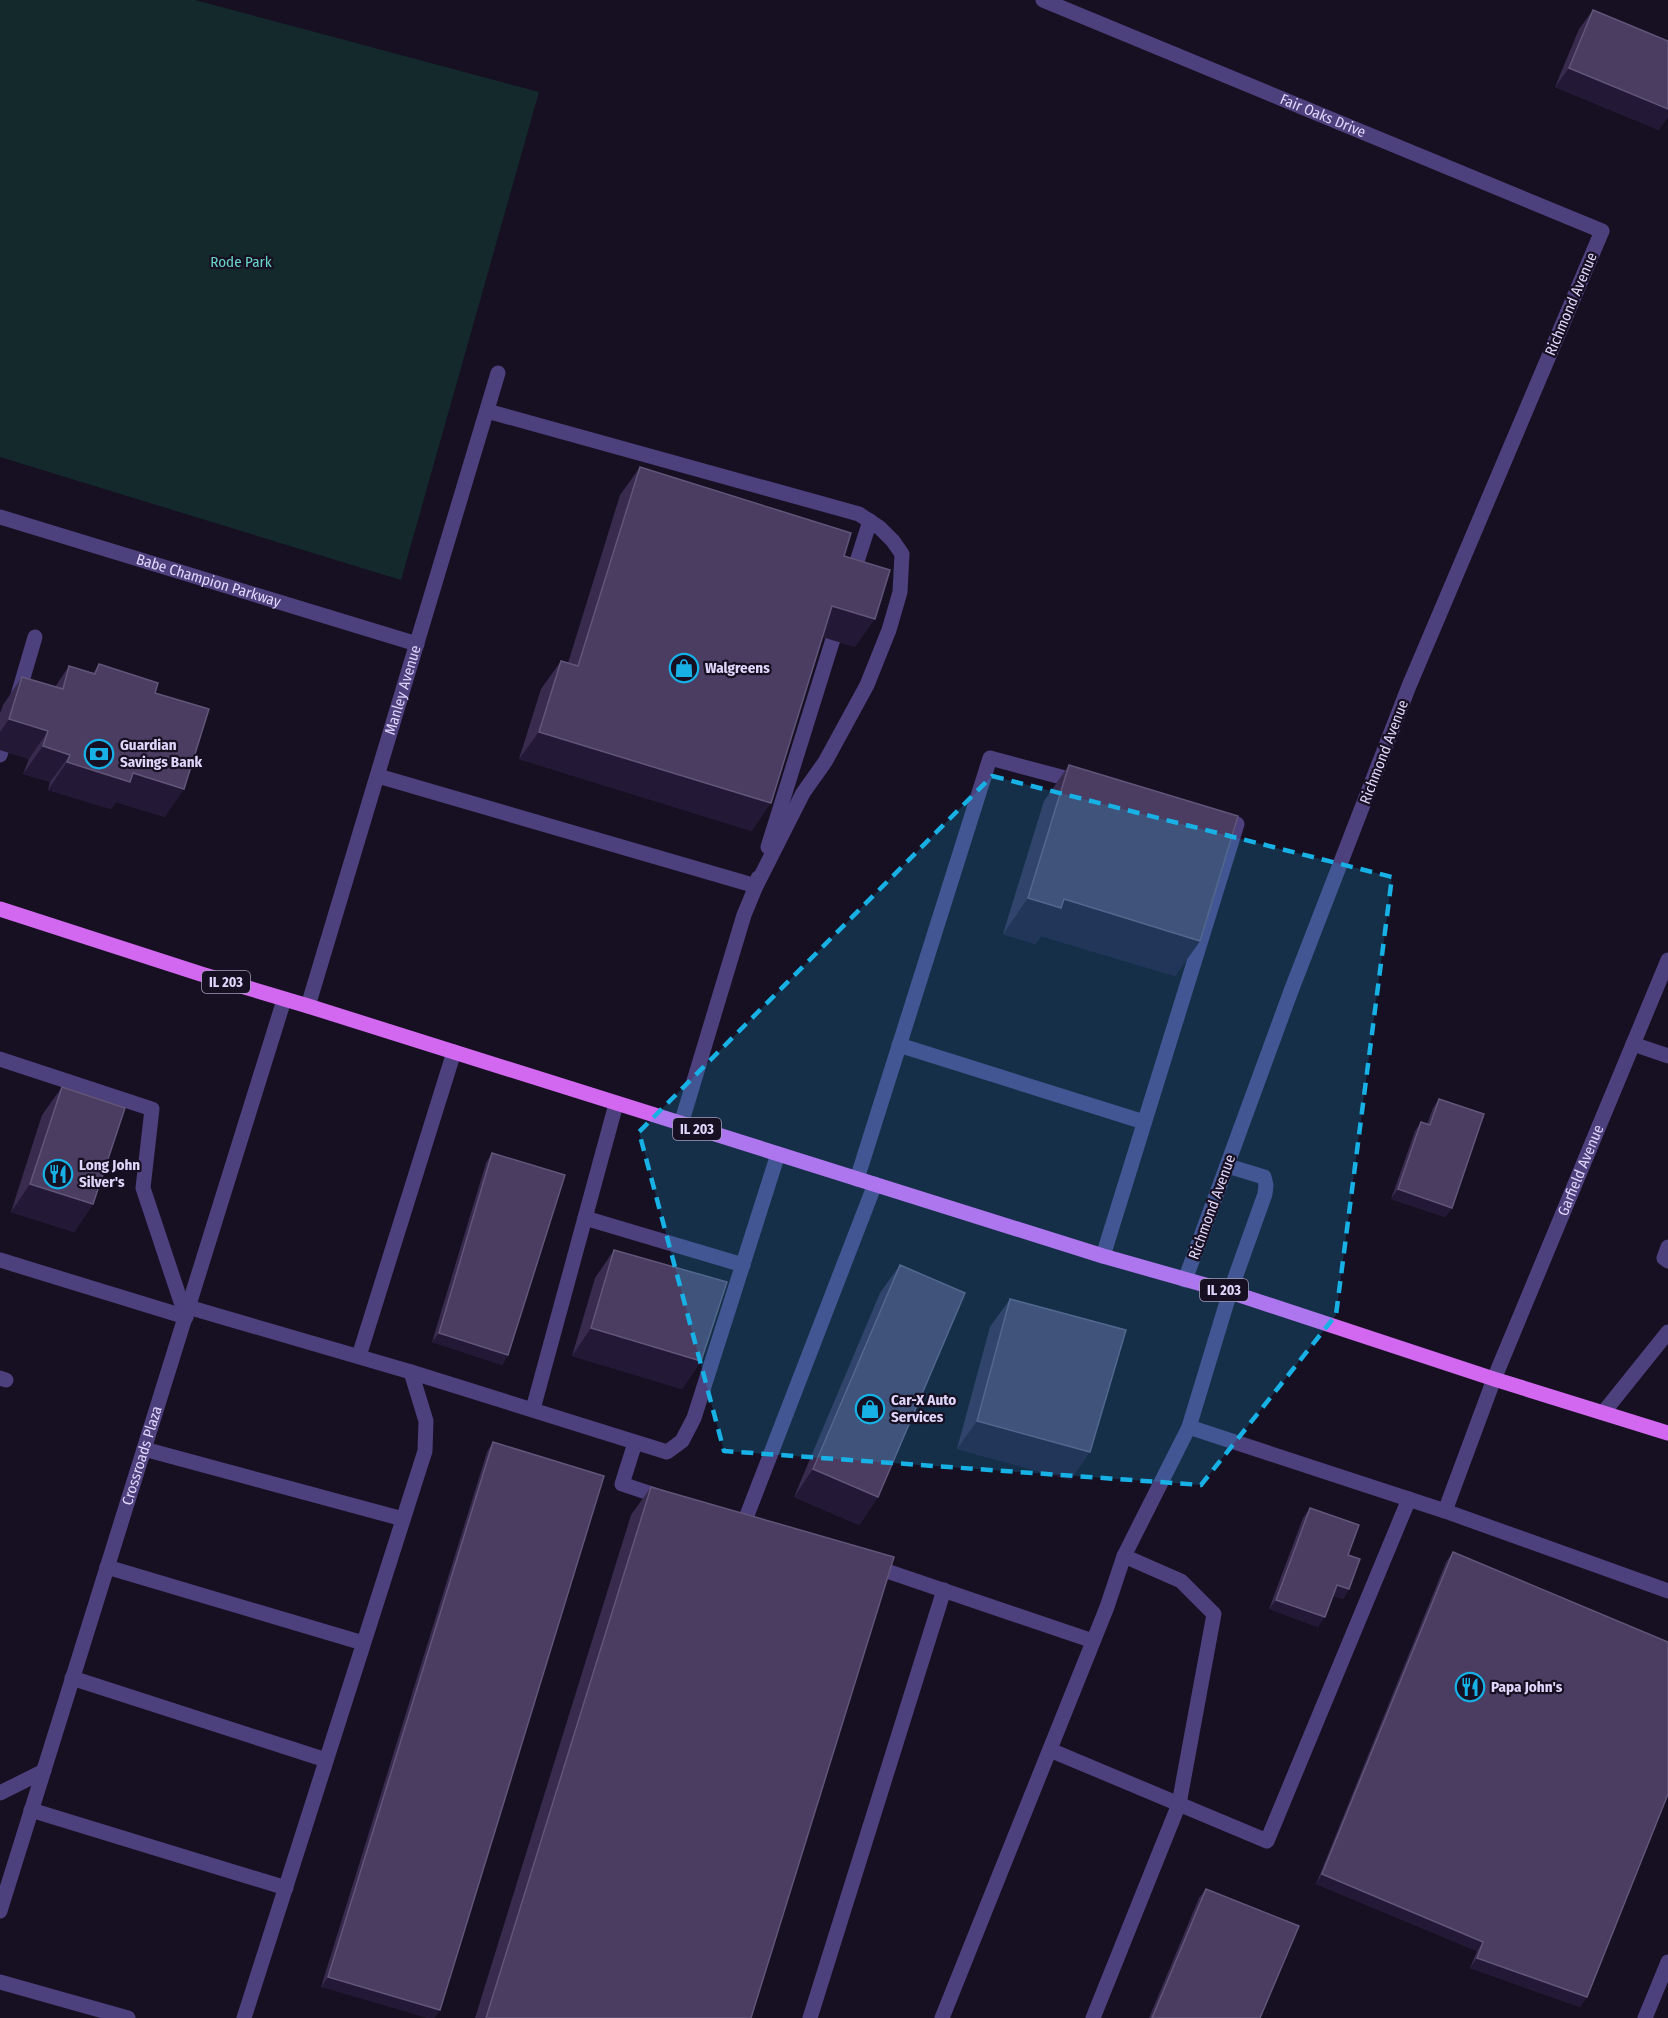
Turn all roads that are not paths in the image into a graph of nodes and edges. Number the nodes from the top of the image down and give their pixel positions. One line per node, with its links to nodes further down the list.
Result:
1 (1043, 0): 2 (street, Fair Oaks Drive)
2 (1602, 231): 27 (street, Richmond Avenue)
3 (498, 373): 4 (street, Manley Avenue)
4 (487, 411): 6 (street); 8 (street, Manley Avenue)
5 (0, 517): 8 (street, Babe Champion Parkway)
6 (870, 521): 13 (street); 13 (street)
7 (35, 638): 9 (street)
8 (417, 644): 10 (street, Manley Avenue)
9 (0, 755)
10 (378, 776): 13 (street); 17 (street, Manley Avenue)
11 (1091, 785): 19 (street)
12 (1203, 815): 24 (street)
13 (756, 886): 25 (street)
14 (0, 909): 16 (main road, IL 203)
15 (1668, 960): 18 (street, Garfield Avenue)
16 (284, 1000): 17 (main road, IL 203); 38 (street, Crossroads Plaza)
17 (309, 1006): 20 (main road, IL 203)
18 (1633, 1044): 21 (street); 42 (street, Garfield Avenue)
19 (899, 1045): 24 (street); 28 (street)
20 (454, 1052): 23 (main road, IL 203); 40 (street)
21 (1668, 1056)
22 (0, 1059): 38 (street)
23 (616, 1104): 25 (main road, IL 203); 30 (street)
24 (1144, 1122): 32 (street)
25 (681, 1124): 26 (main road, IL 203)
26 (778, 1154): 28 (main road, IL 203); 35 (street)
27 (1228, 1166): 36 (street, Richmond Avenue); 37 (street)
28 (857, 1179): 29 (main road, IL 203)
29 (875, 1184): 32 (main road, IL 203); 53 (street)
30 (585, 1218): 35 (street); 43 (street)
31 (1668, 1247): 34 (street)
32 (1103, 1256): 36 (main road, IL 203)
33 (0, 1260): 38 (street)
34 (1668, 1261)
35 (743, 1265): 47 (street)
36 (1185, 1280): 37 (main road, IL 203)
37 (1230, 1292): 42 (main road, IL 203); 45 (street)
38 (187, 1312): 40 (street); 48 (street, Crossroads Plaza)
39 (1668, 1332): 44 (street)
40 (358, 1356): 41 (street)
41 (411, 1372): 43 (street); 52 (street)
42 (1494, 1379): 44 (main road, IL 203); 51 (street, Garfield Avenue)
43 (533, 1409): 47 (street)
44 (1603, 1413): 46 (main road, IL 203)
45 (1189, 1427): 49 (street); 54 (street)
46 (1668, 1433)
47 (635, 1443): 50 (street)
48 (144, 1449): 52 (street); 56 (street, Crossroads Plaza)
49 (1409, 1499): 51 (street); 66 (street)
50 (678, 1502)
51 (1444, 1511): 58 (street)
52 (403, 1519): 60 (street)
53 (744, 1523)
54 (1124, 1556): 59 (street); 66 (street)
55 (855, 1560): 57 (street)
56 (107, 1567): 60 (street); 61 (street, Crossroads Plaza)
57 (944, 1590): 59 (street); 75 (street)
58 (1668, 1591)
59 (1093, 1641): 62 (street)
60 (363, 1642): 63 (street)
61 (72, 1678): 63 (street); 64 (street, Crossroads Plaza)
62 (1050, 1750): 66 (street); 76 (street)
63 (326, 1761): 68 (street)
64 (44, 1771): 65 (street); 67 (street, Crossroads Plaza)
65 (0, 1793)
66 (1179, 1804): 77 (street)
67 (31, 1810): 68 (street); 69 (street, Crossroads Plaza)
68 (285, 1888): 74 (street)
69 (0, 1911)
70 (1668, 1962): 78 (street)
71 (0, 1982): 72 (street)
72 (86, 2012): 73 (street)
73 (129, 2018)
74 (244, 2018)
75 (810, 2018)
76 (942, 2018)
77 (1093, 2018)
78 (1645, 2018)

